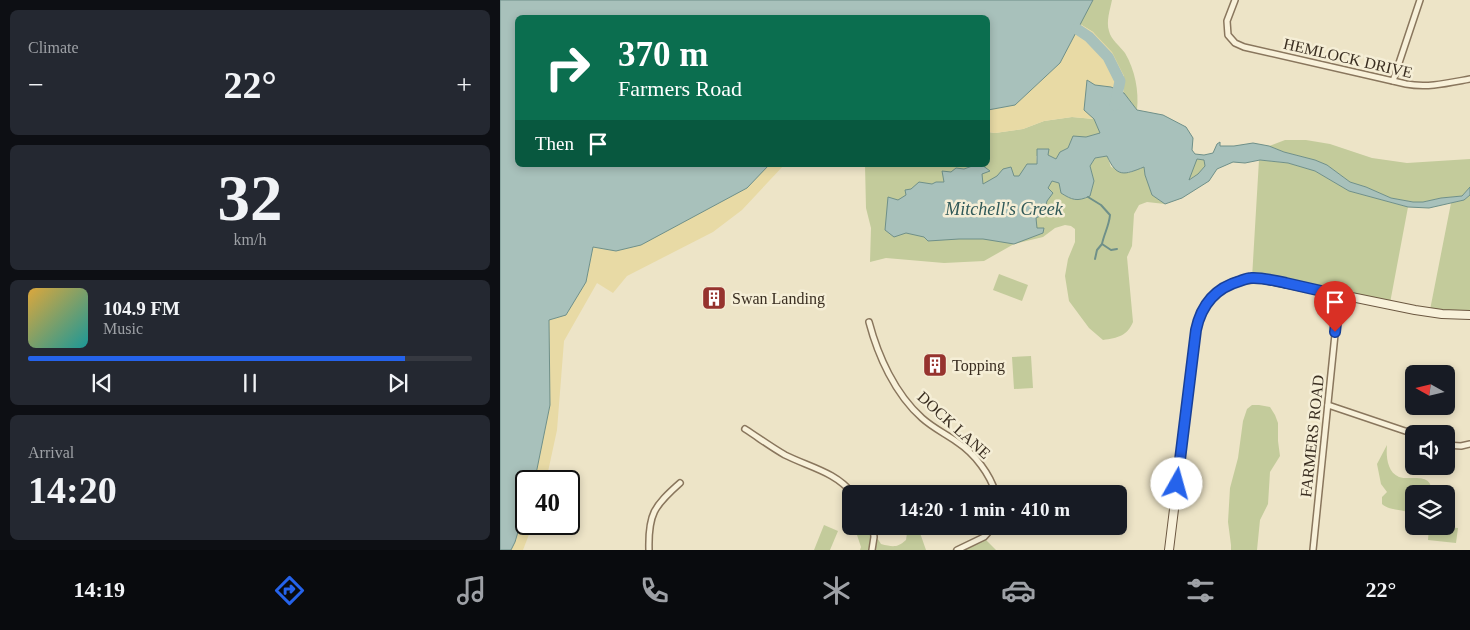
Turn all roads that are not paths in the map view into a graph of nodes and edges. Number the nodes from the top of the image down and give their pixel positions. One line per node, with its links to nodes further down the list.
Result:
1 (1234, 0): 4 (street, HEMLOCK DRIVE)
2 (1420, 0): 4 (street)
3 (1470, 79): 4 (street, HEMLOCK DRIVE)
4 (1392, 81)
5 (1339, 295): 6 (street); 8 (street, FARMERS ROAD); 21 (street)
6 (1470, 315)
7 (868, 322): 15 (street, DOCK LANE)
8 (1328, 405): 10 (street); 22 (street, FARMERS ROAD)
9 (745, 429): 14 (street)
10 (1405, 431)
11 (1470, 444): 12 (street)
12 (1455, 446)
13 (680, 483): 18 (street)
14 (845, 485)
15 (992, 485)
16 (874, 535): 19 (street)
17 (986, 535): 20 (street)
18 (649, 550)
19 (872, 550)
20 (957, 550)
21 (1169, 550)
22 (1313, 550)

